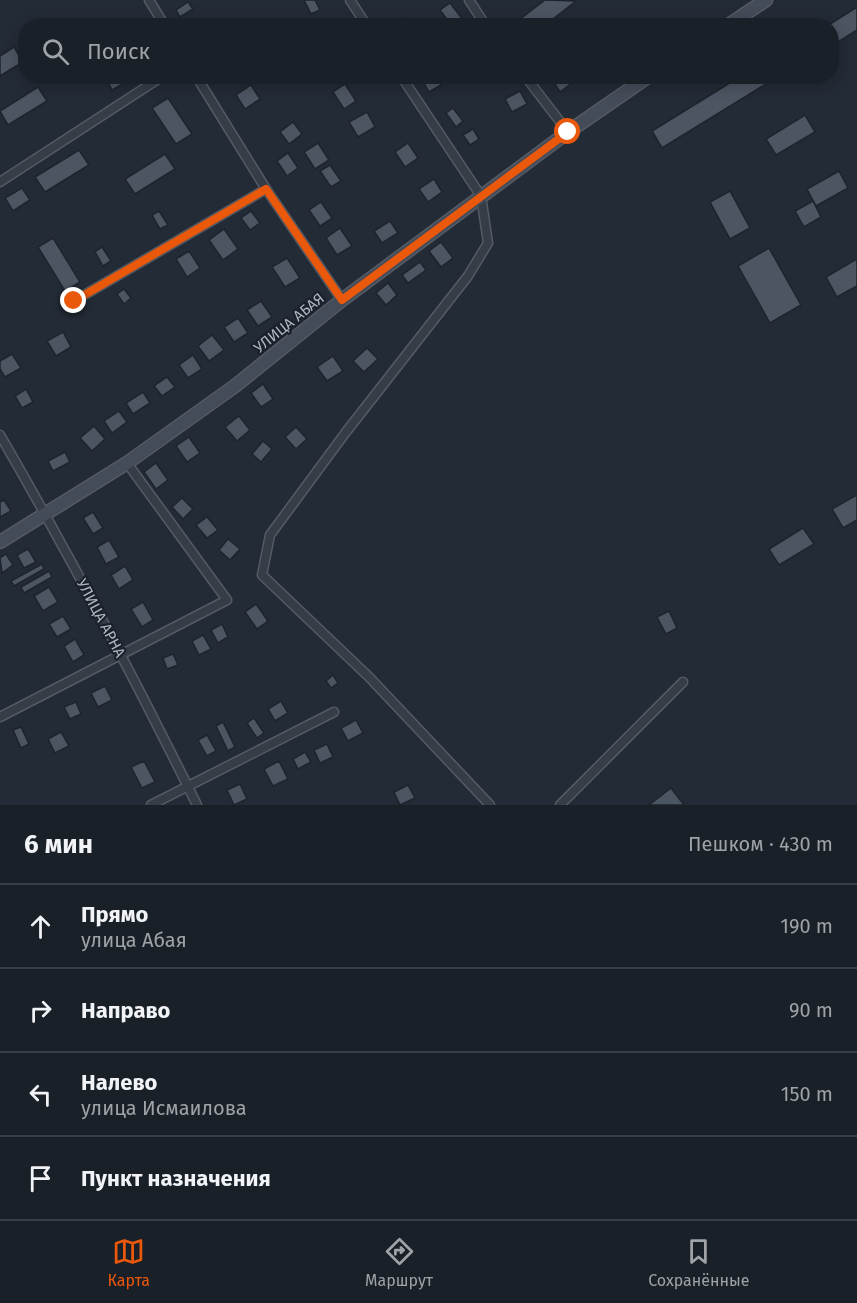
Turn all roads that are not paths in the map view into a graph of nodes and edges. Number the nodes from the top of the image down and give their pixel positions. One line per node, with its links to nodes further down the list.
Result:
1 (149, 0): 5 (street)
2 (350, 0): 6 (street)
3 (469, 0): 7 (street)
4 (766, 0): 8 (street)
5 (160, 18)
6 (362, 18)
7 (481, 18)
8 (739, 18)
9 (151, 84): 15 (street)
10 (201, 84): 16 (street)
11 (406, 84): 17 (street)
12 (531, 84): 14 (street)
13 (637, 84): 14 (street, УЛИЦА АБАЯ)
14 (568, 132): 17 (street, УЛИЦА АБАЯ)
15 (0, 182)
16 (266, 189): 18 (street); 19 (street)
17 (481, 196): 18 (street, УЛИЦА АБАЯ); 31 (street)
18 (342, 300): 21 (street, УЛИЦА АБАЯ)
19 (74, 301)
20 (0, 435): 22 (street, УЛИЦА АРНА)
21 (127, 463): 22 (street, УЛИЦА АБАЯ); 24 (street)
22 (46, 514): 23 (street, УЛИЦА АБАЯ); 24 (street, УЛИЦА АРНА)
23 (0, 542)
24 (121, 654): 27 (street); 28 (street, УЛИЦА АРНА)
25 (683, 682): 32 (street)
26 (334, 712): 28 (street)
27 (0, 717)
28 (188, 786): 29 (street); 30 (street, УЛИЦА АРНА)
29 (151, 805)
30 (197, 805)
31 (490, 805)
32 (560, 805)

